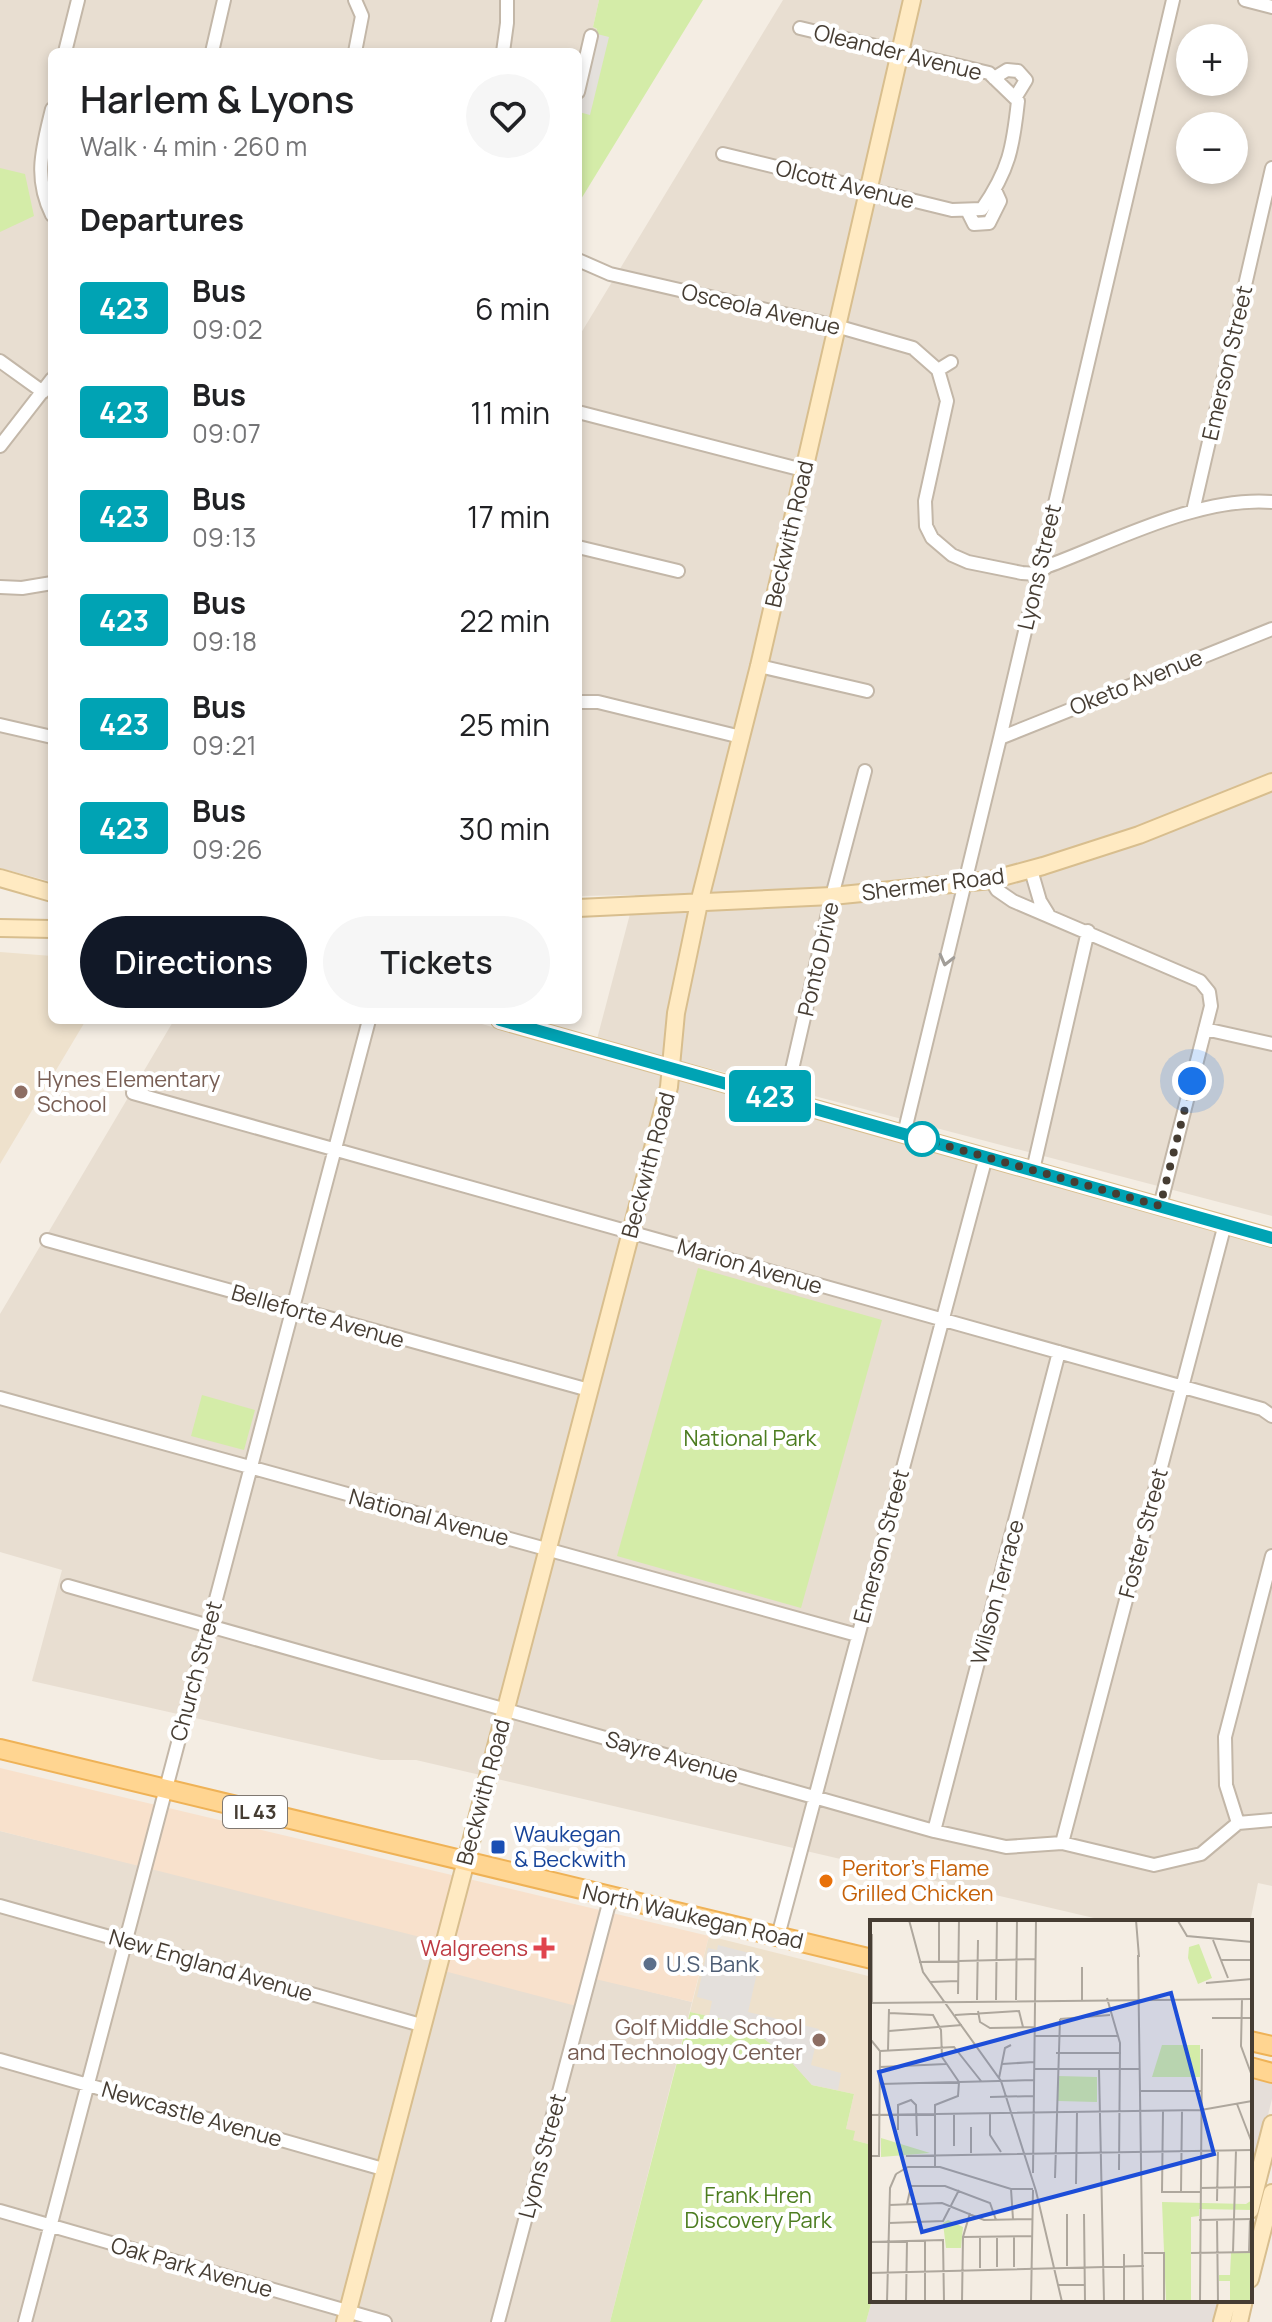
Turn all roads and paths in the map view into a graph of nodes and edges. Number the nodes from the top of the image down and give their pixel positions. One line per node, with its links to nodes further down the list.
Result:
1 (78, 0): 11 (street)
2 (224, 0): 12 (street)
3 (355, 0): 13 (street)
4 (507, 0): 14 (street)
5 (912, 0): 15 (street, Beckwith Road)
6 (1173, 0): 39 (street, Lyons Street)
7 (1245, 0): 8 (street)
8 (1272, 7)
9 (800, 28): 15 (street, Oleander Avenue)
10 (591, 36): 16 (street)
11 (66, 48)
12 (213, 48)
13 (356, 48)
14 (504, 48)
15 (900, 52): 17 (street, Oleander Avenue); 23 (street, Beckwith Road)
16 (582, 75)
17 (994, 78): 18 (street, Oleander Avenue); 18 (street, Oleander Avenue)
18 (1015, 98): 21 (street, Oleander Avenue)
19 (48, 126): 24 (street)
20 (723, 154): 23 (street, Olcott Avenue)
21 (1008, 159): 23 (street, Olcott Avenue)
22 (1272, 168): 36 (street, Emerson Street)
23 (868, 190): 26 (street, Beckwith Road)
24 (48, 207)
25 (582, 262): 26 (street, Osceola Avenue)
26 (836, 326): 29 (street, Osceola Avenue); 34 (street, Beckwith Road)
27 (0, 361): 31 (street)
28 (951, 362): 29 (street)
29 (938, 370): 39 (street)
30 (48, 385): 31 (street)
31 (43, 392): 33 (street)
32 (582, 413): 34 (street)
33 (0, 446)
34 (803, 470): 43 (street, Beckwith Road)
35 (1272, 502): 36 (street)
36 (1193, 511): 39 (street)
37 (582, 548): 38 (street)
38 (678, 571)
39 (1037, 574): 49 (street, Lyons Street)
40 (48, 584): 41 (street)
41 (0, 587)
42 (1272, 629): 49 (street, Oketo Avenue)
43 (759, 666): 44 (street); 48 (street, Beckwith Road)
44 (867, 691)
45 (582, 702): 48 (street)
46 (0, 725): 47 (street)
47 (48, 736)
48 (741, 737): 58 (street, Beckwith Road)
49 (1000, 738): 55 (street, Lyons Street)
50 (865, 771): 57 (street, Ponto Drive)
51 (1272, 782): 52 (street, Shermer Road)
52 (1031, 870): 54 (street, Shermer Road); 60 (street)
53 (0, 878): 56 (street)
54 (991, 880): 55 (street, Shermer Road); 60 (street)
55 (965, 884): 57 (street, Shermer Road); 71 (street, Lyons Street, one-way to 71)
56 (48, 892)
57 (832, 896): 58 (street, Shermer Road); 70 (street, Ponto Drive)
58 (699, 903): 59 (street, Shermer Road); 68 (street, Beckwith Road)
59 (582, 908)
60 (1048, 914): 63 (street)
61 (0, 928): 62 (street)
62 (48, 929)
63 (1088, 931): 66 (street); 74 (street)
64 (368, 1024): 72 (street, Church Street)
65 (514, 1024): 68 (street)
66 (1205, 1029): 67 (street); 75 (street)
67 (1272, 1044)
68 (671, 1068): 70 (street); 77 (street, Beckwith Road)
69 (133, 1093): 72 (street, Marion Avenue)
70 (785, 1100): 71 (street)
71 (904, 1134): 73 (street)
72 (335, 1149): 77 (street, Marion Avenue); 80 (street, Church Street)
73 (986, 1157): 74 (street); 81 (street, Emerson Street)
74 (1033, 1170): 75 (street)
75 (1160, 1206): 76 (street)
76 (1225, 1224): 78 (street); 83 (street, Foster Street)
77 (631, 1232): 81 (street, Marion Avenue); 84 (street, Beckwith Road)
78 (1272, 1238)
79 (47, 1240): 80 (street, Belleforte Avenue)
80 (292, 1309): 84 (street, Belleforte Avenue); 87 (street, Church Street)
81 (942, 1320): 82 (street, Marion Avenue); 92 (street, Emerson Street)
82 (1059, 1352): 83 (street, Marion Avenue); 99 (street, Wilson Terrace)
83 (1181, 1387): 86 (street, Marion Avenue); 100 (street, Foster Street)
84 (589, 1390): 88 (street, Beckwith Road)
85 (0, 1398): 87 (street, National Avenue)
86 (1269, 1410)
87 (250, 1467): 88 (street, National Avenue); 91 (street, Church Street)
88 (547, 1550): 92 (street, National Avenue); 93 (street, Beckwith Road)
89 (1272, 1556): 98 (street)
90 (68, 1586): 91 (street, Sayre Avenue)
91 (208, 1625): 93 (street, Sayre Avenue); 95 (street, Church Street)
92 (857, 1635): 96 (street, Emerson Street)
93 (505, 1709): 96 (street, Sayre Avenue); 101 (street, Beckwith Road)
94 (0, 1749): 95 (main road, North Waukegan Road / IL 43)
95 (165, 1791): 101 (main road, North Waukegan Road / IL 43); 105 (street, Church Street)
96 (815, 1797): 99 (street, Sayre Avenue); 104 (street, Emerson Street)
97 (1272, 1820): 98 (street)
98 (1238, 1823): 100 (street, Sayre Avenue)
99 (934, 1831): 100 (street, Sayre Avenue)
100 (1062, 1843)
101 (465, 1862): 102 (main road, North Waukegan Road / IL 43); 107 (street, Beckwith Road)
102 (611, 1896): 104 (main road, North Waukegan Road / IL 43); 126 (street, Lyons Street)
103 (0, 1906): 105 (street, New England Avenue)
104 (778, 1936): 106 (main road, North Waukegan Road / IL 43)
105 (125, 1940): 107 (street, New England Avenue); 113 (street, Church Street)
106 (870, 1959)
107 (421, 2025): 115 (street, Beckwith Road)
108 (1252, 2041): 109 (main road)
109 (1272, 2046)
110 (0, 2060): 113 (street, Newcastle Avenue)
111 (1252, 2068): 112 (main road)
112 (1272, 2073)
113 (87, 2085): 115 (street, Newcastle Avenue); 119 (street, Church Street)
114 (1272, 2124): 117 (street)
115 (383, 2169): 123 (street, Beckwith Road)
116 (1272, 2193): 120 (street)
117 (1252, 2202)
118 (0, 2211): 119 (street, Oak Park Avenue)
119 (50, 2226): 123 (street, Oak Park Avenue); 124 (street, Church Street)
120 (1252, 2271)
121 (1227, 2302): 127 (street)
122 (1244, 2302): 128 (street)
123 (346, 2316): 125 (street, Oak Park Avenue)
124 (25, 2322)
125 (385, 2322)
126 (498, 2322)
127 (1222, 2322)
128 (1239, 2322)

